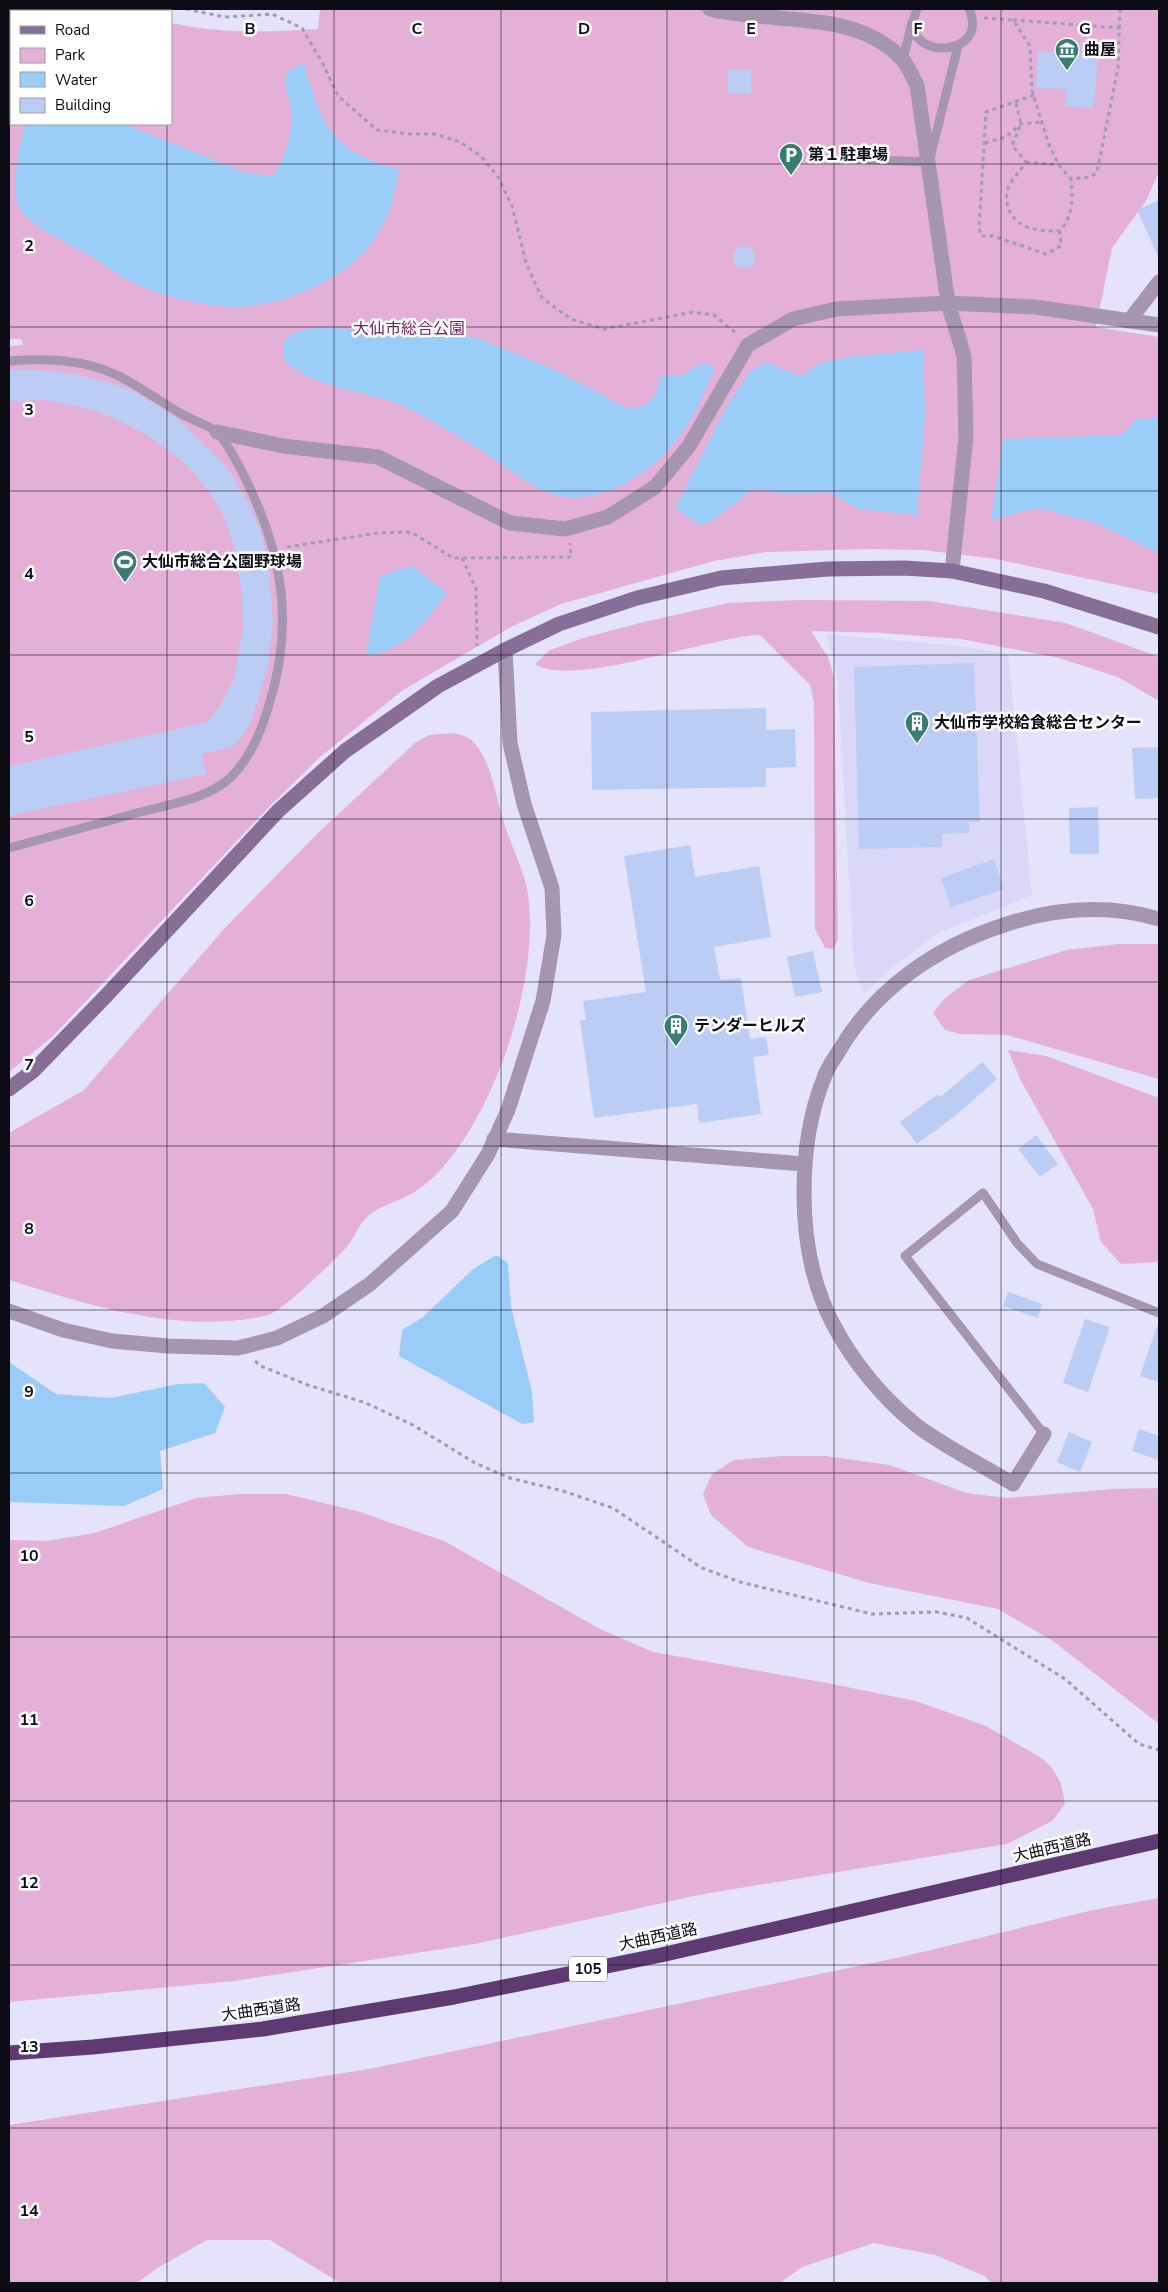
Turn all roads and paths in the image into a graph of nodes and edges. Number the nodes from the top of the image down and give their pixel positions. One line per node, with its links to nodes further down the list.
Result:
1 (186, 9): 25 (path)
2 (710, 9): 9 (street)
3 (1120, 9): 7 (path)
4 (916, 11): 8 (lane); 9 (lane)
5 (970, 13): 6 (path); 8 (lane)
6 (1013, 20): 7 (path); 10 (path)
7 (1119, 28): 19 (path)
8 (958, 46): 16 (lane)
9 (903, 60): 16 (street)
10 (1034, 95): 11 (path); 12 (path)
11 (1016, 103): 13 (path); 14 (path)
12 (1042, 122): 13 (path); 18 (path)
13 (1021, 124): 14 (path); 17 (path)
14 (985, 143): 20 (path)
15 (851, 159): 16 (lane)
16 (929, 162): 22 (street)
17 (1026, 162): 18 (path); 20 (path)
18 (1059, 165): 19 (path)
19 (1071, 179): 20 (path)
20 (1060, 231)
21 (1159, 282): 23 (street)
22 (948, 302): 23 (street); 25 (street); 31 (street)
23 (1129, 321): 24 (street)
24 (1159, 325)
25 (748, 345): 28 (street)
26 (9, 361): 27 (lane)
27 (217, 432): 28 (street); 29 (lane)
28 (570, 527): 30 (path)
29 (274, 549): 30 (path); 35 (lane)
30 (462, 558): 34 (path)
31 (952, 570): 32 (street); 33 (street)
32 (1159, 627)
33 (505, 650): 34 (street); 38 (street)
34 (474, 666): 37 (street)
35 (9, 848)
36 (1159, 920): 39 (street)
37 (9, 1089)
38 (494, 1139): 39 (street); 42 (street)
39 (804, 1164): 43 (street)
40 (9, 1311): 42 (street)
41 (1159, 1313): 43 (lane)
42 (238, 1348): 44 (path)
43 (1044, 1434)
44 (1159, 1750)
45 (1159, 1841): 46 (highway, 大曲西道路 / 105)
46 (9, 2053)

